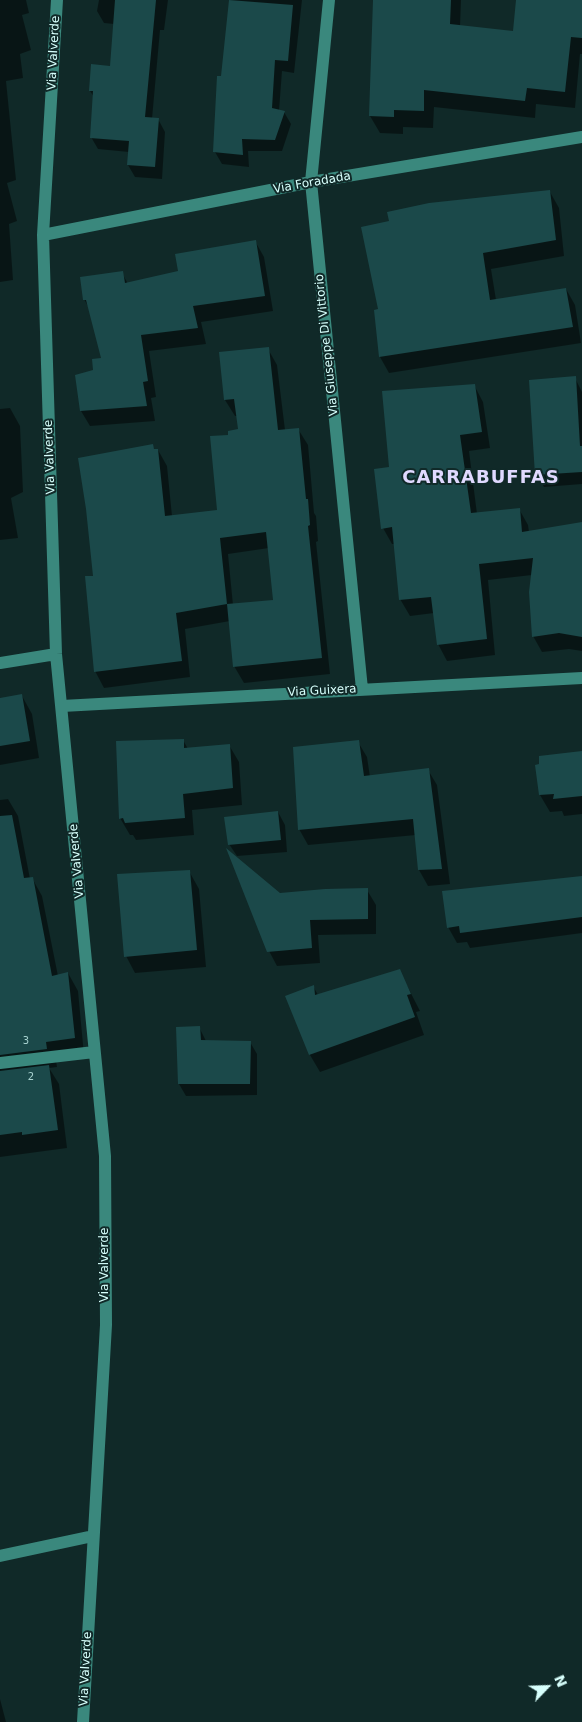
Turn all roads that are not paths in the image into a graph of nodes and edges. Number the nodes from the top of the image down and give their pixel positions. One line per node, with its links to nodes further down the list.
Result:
1 (57, 0): 5 (street, Via Valverde)
2 (329, 0): 4 (street, Via Giuseppe Di Vittorio)
3 (582, 137): 4 (street, Via Foradada)
4 (311, 182): 5 (street, Via Foradada); 9 (street, Via Giuseppe Di Vittorio)
5 (43, 235): 6 (street, Via Valverde)
6 (56, 654): 7 (street); 10 (street, Via Valverde)
7 (0, 663)
8 (582, 678): 9 (street, Via Guixera)
9 (362, 689): 10 (street, Via Guixera)
10 (62, 706): 11 (street, Via Valverde)
11 (94, 1052): 12 (street); 13 (street, Via Valverde)
12 (0, 1063)
13 (93, 1536): 14 (street); 15 (street, Via Valverde)
14 (0, 1556)
15 (83, 1722)

